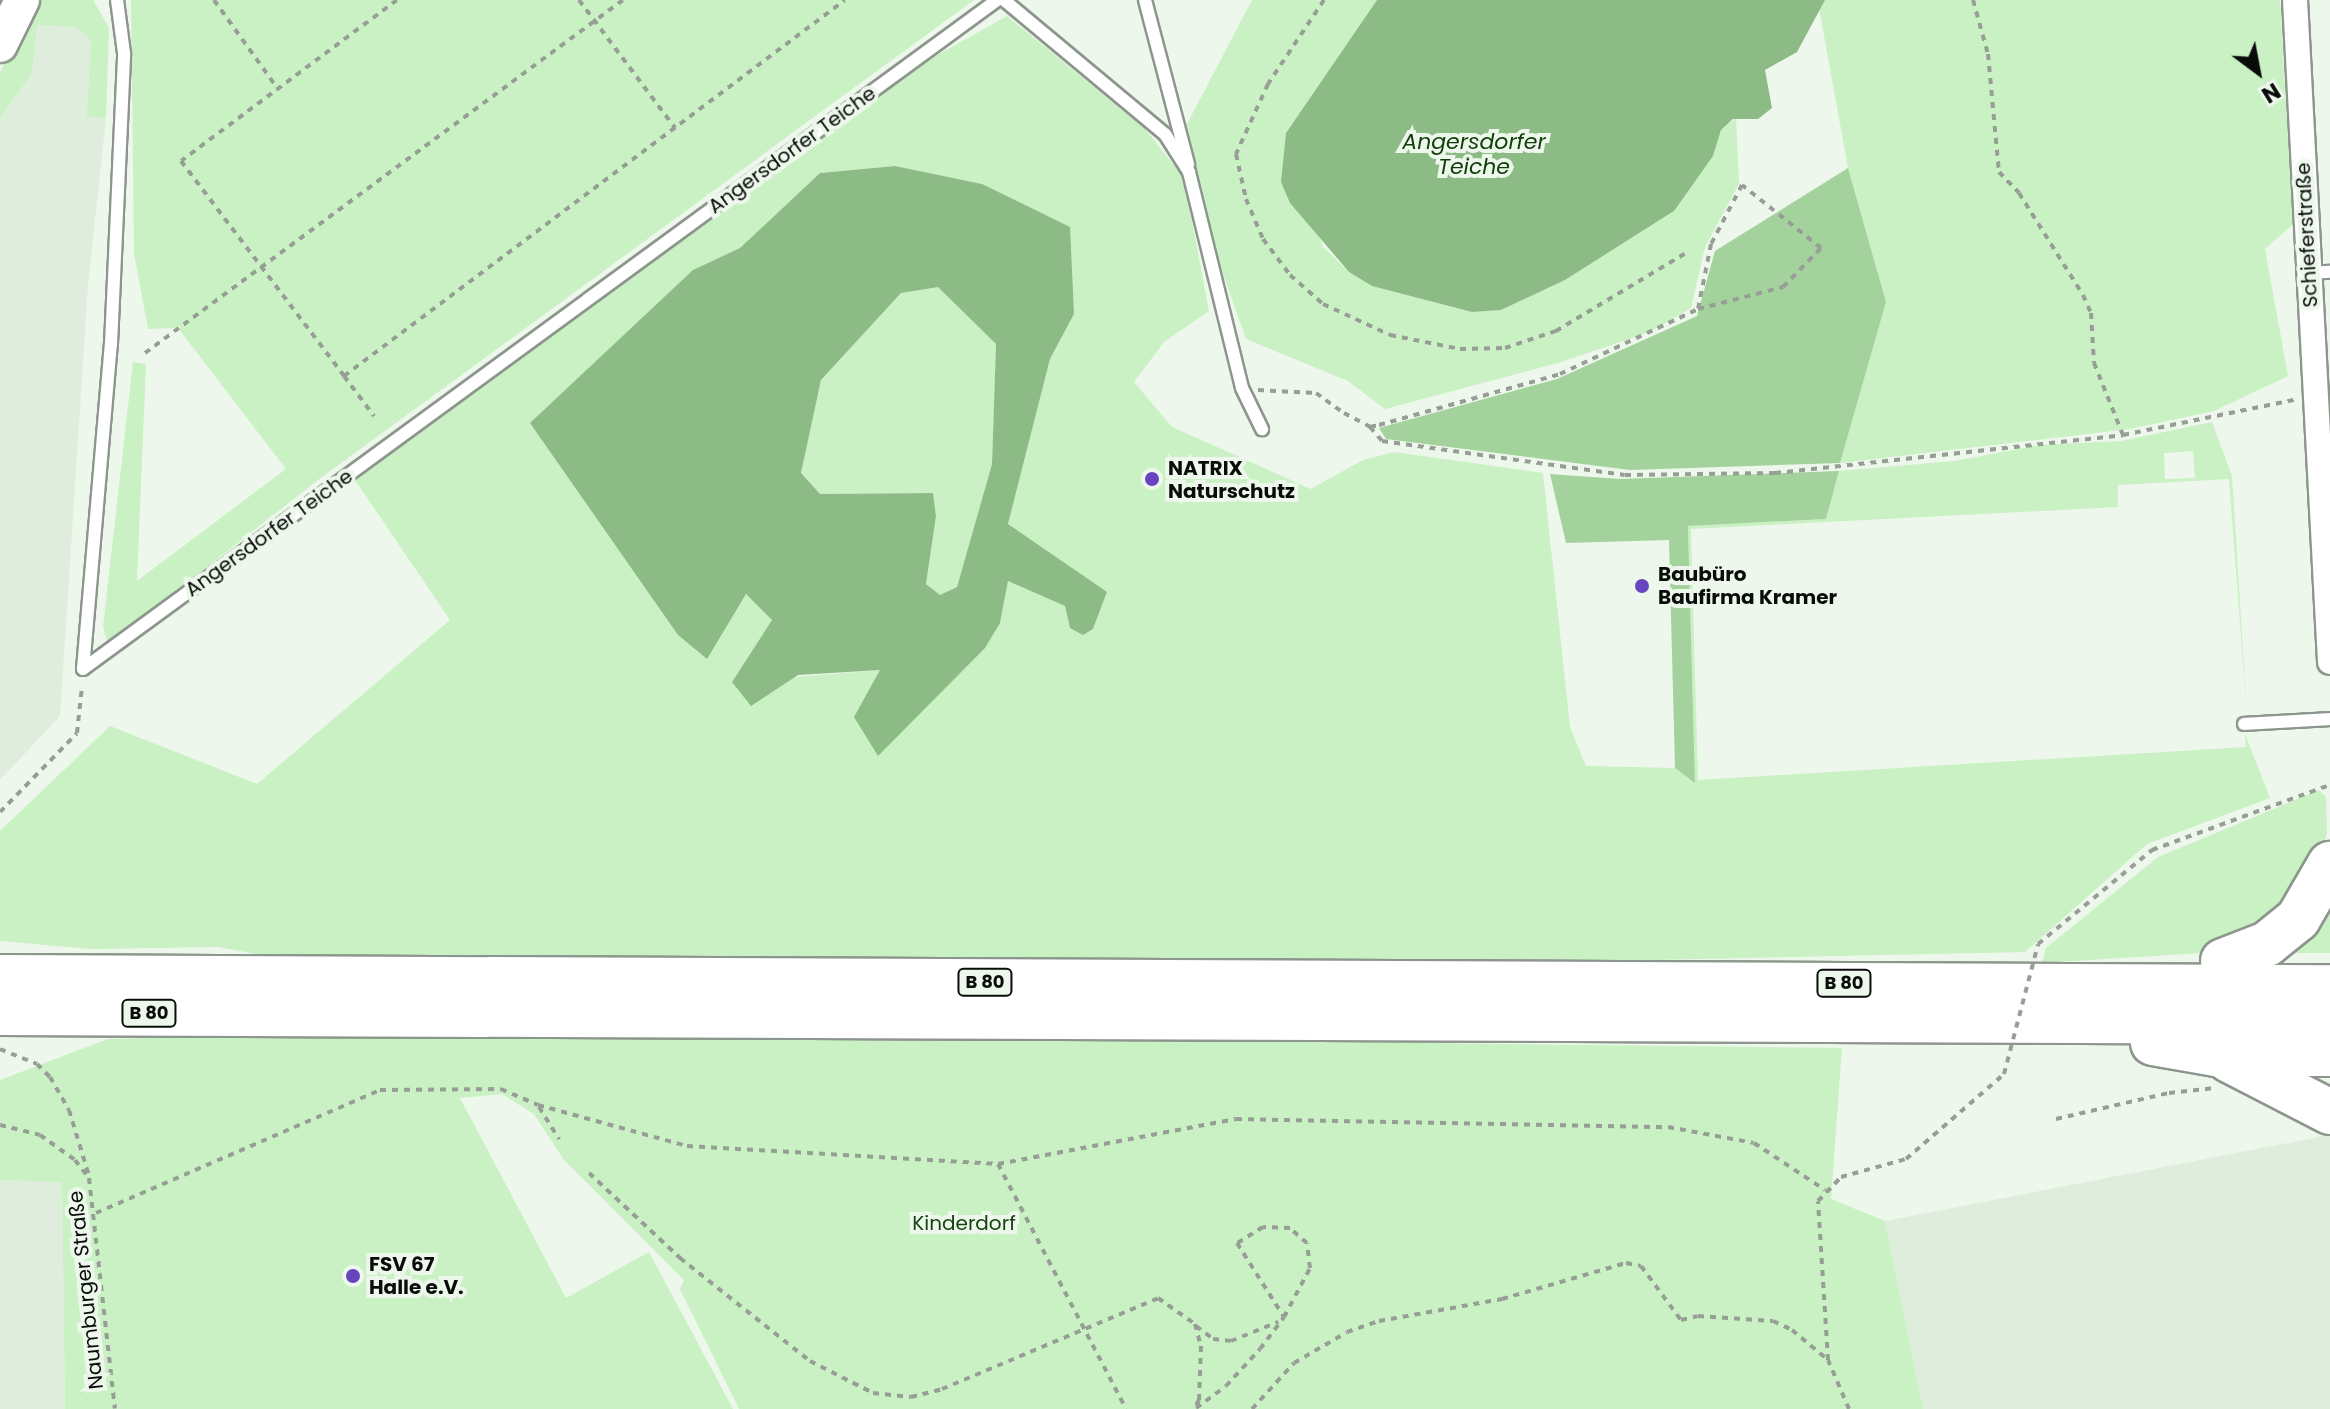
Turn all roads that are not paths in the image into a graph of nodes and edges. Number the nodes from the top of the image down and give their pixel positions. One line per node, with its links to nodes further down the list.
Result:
1 (22, 0): 7 (main road)
2 (117, 0): 3 (lane, Angersdorfer Teiche)
3 (997, 0)
4 (1004, 0): 8 (lane)
5 (1145, 0): 8 (lane)
6 (2295, 0): 9 (street, Schieferstraße)
7 (0, 45)
8 (1189, 172): 10 (lane)
9 (2319, 273): 11 (street, Schieferstraße)
10 (1262, 429)
11 (2327, 519): 12 (street, Schieferstraße)
12 (2330, 662)
13 (2330, 719): 14 (lane)
14 (2244, 724)
15 (2330, 864): 17 (highway)
16 (2330, 960): 17 (highway)
17 (2223, 961): 19 (highway)
18 (0, 977): 19 (highway, B 80)
19 (2052, 983): 20 (highway, B 80)
20 (2330, 987)
21 (0, 1013): 22 (highway, B 80)
22 (2000, 1021): 23 (highway, B 80); 25 (highway)
23 (2330, 1022)
24 (2330, 1054): 25 (highway)
25 (2222, 1071): 26 (highway)
26 (2330, 1112)

